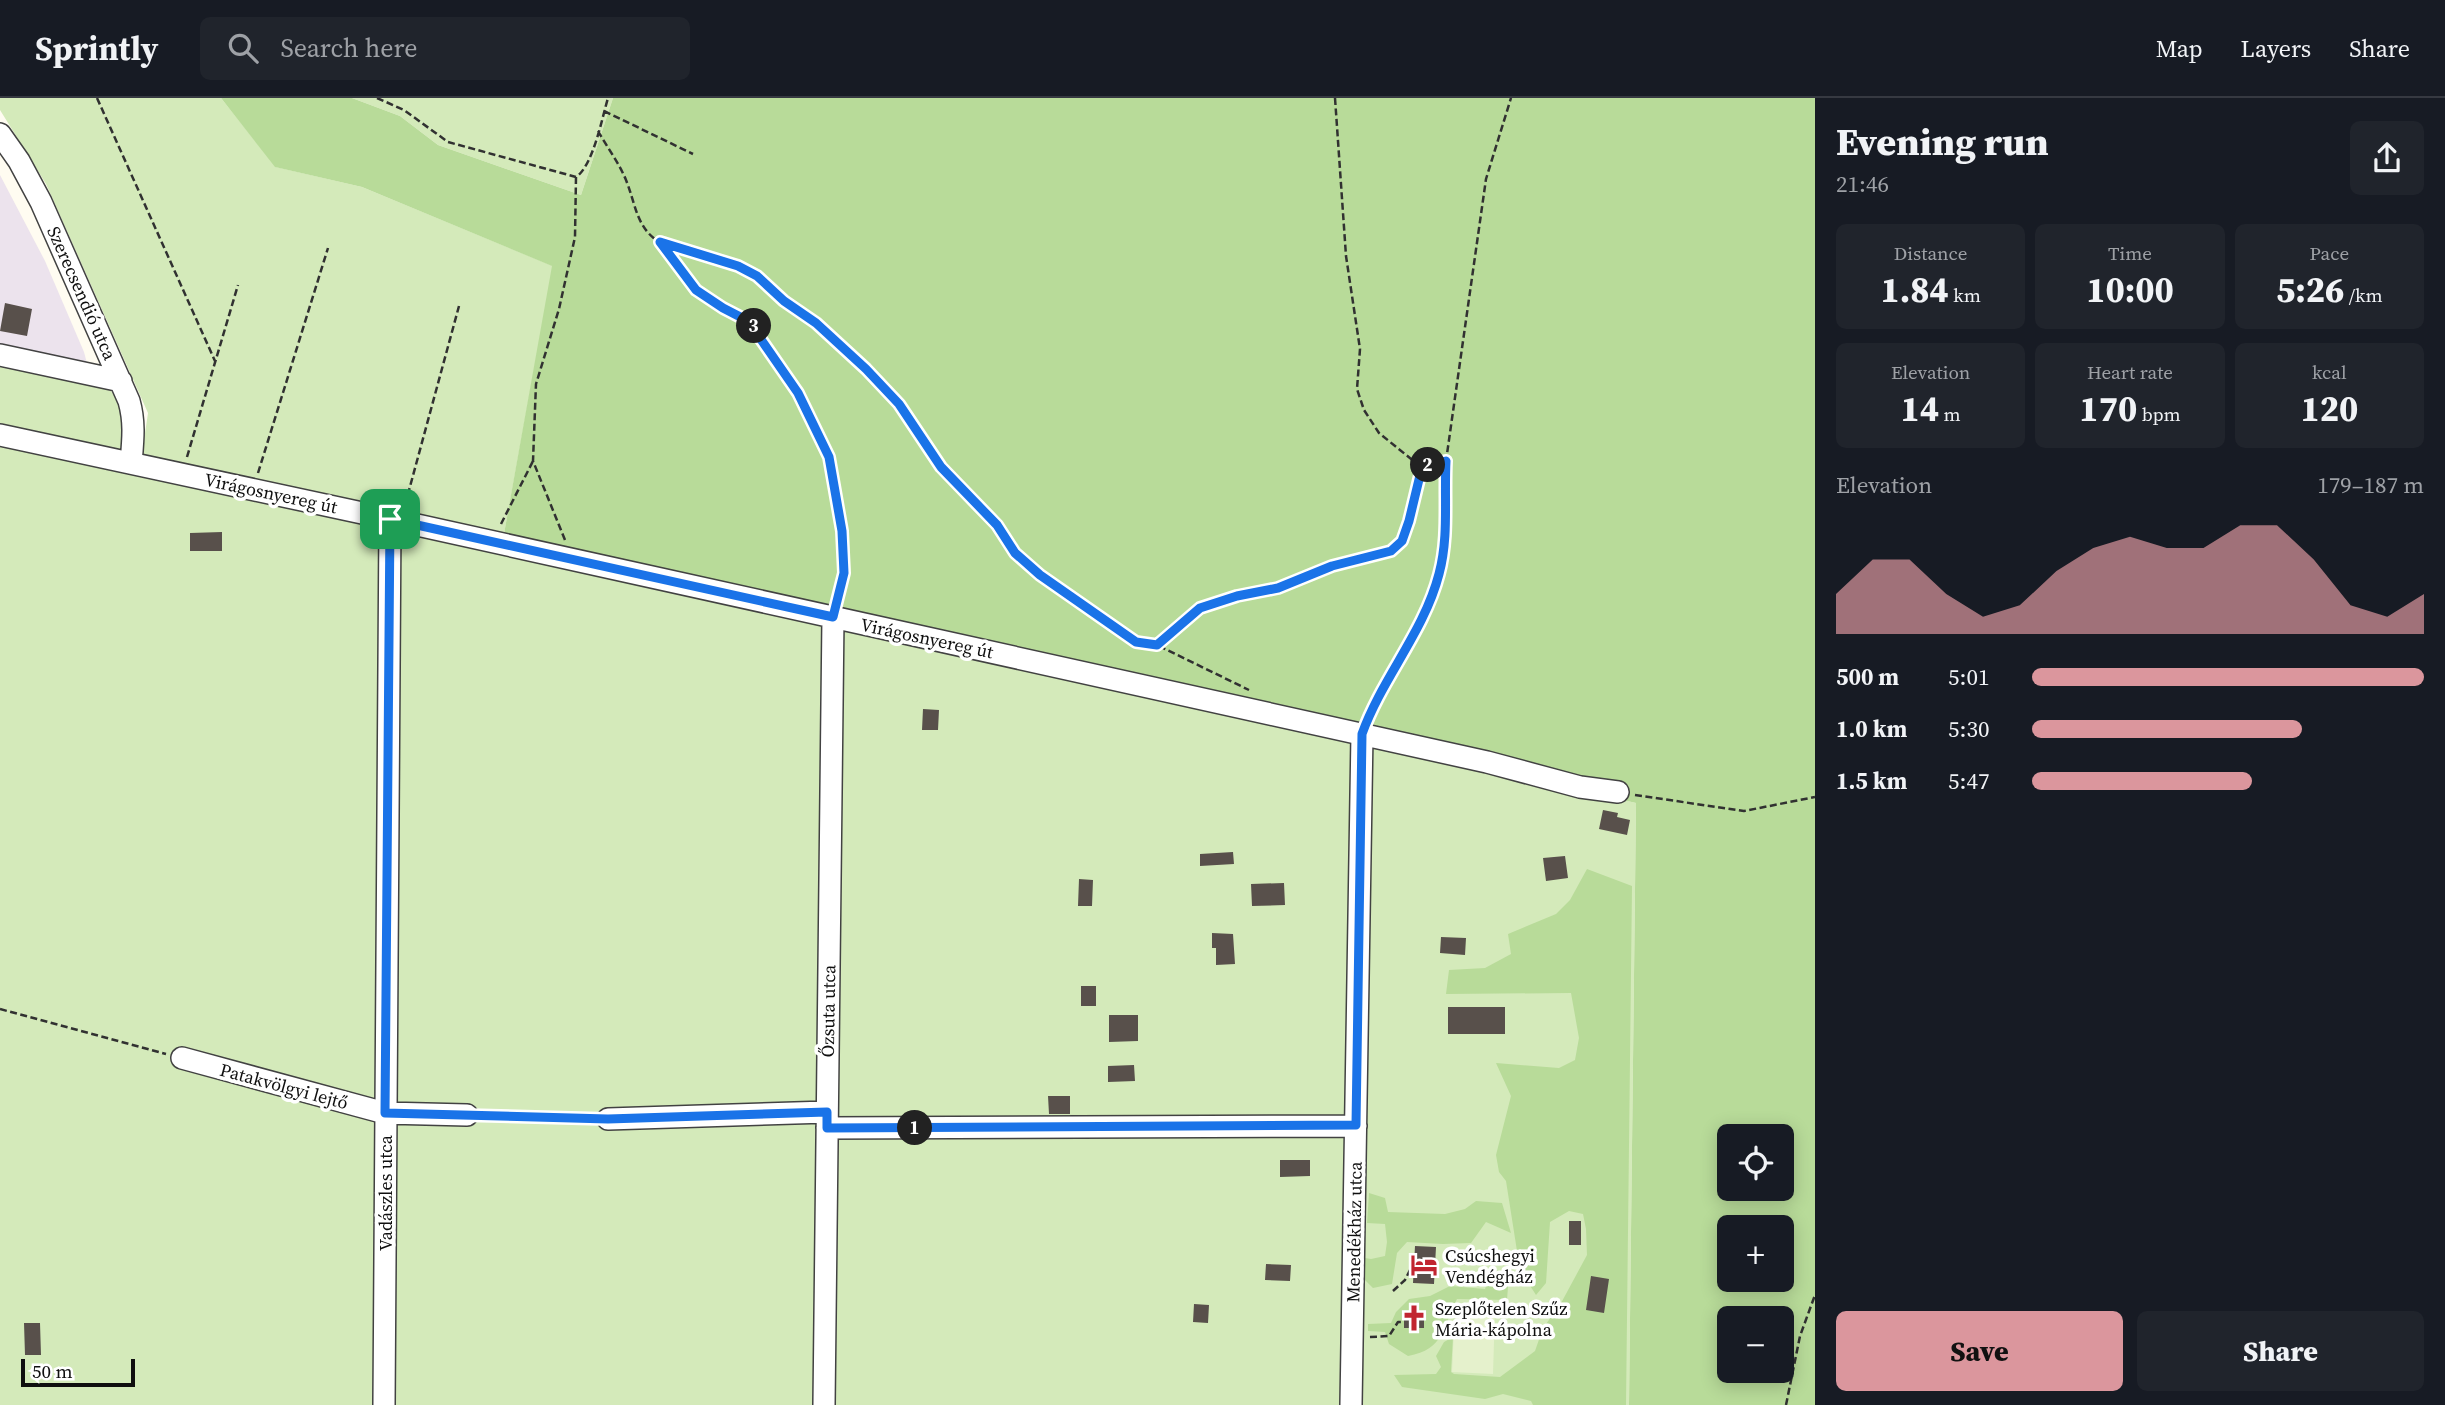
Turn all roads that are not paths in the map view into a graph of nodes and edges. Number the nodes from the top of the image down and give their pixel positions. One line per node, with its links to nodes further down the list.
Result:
1 (0, 134): 3 (street, Szerecsendió utca)
2 (0, 355): 3 (street)
3 (121, 381): 5 (street, Szerecsendió utca)
4 (0, 435): 5 (street, Virágosnyereg út)
5 (131, 463): 6 (street, Virágosnyereg út)
6 (395, 520): 7 (street, Virágosnyereg út); 11 (street, Vadászles utca)
7 (833, 617): 8 (street, Virágosnyereg út); 14 (street, Őzsuta utca)
8 (1362, 734): 9 (street); 15 (street, Menedékház utca)
9 (1618, 792)
10 (182, 1058): 11 (street, Patakvölgyi lejtő)
11 (385, 1113): 12 (street, Patakvölgyi lejtő); 16 (street, Vadászles utca)
12 (467, 1115)
13 (608, 1119): 14 (street)
14 (827, 1120): 15 (street); 17 (street, Őzsuta utca)
15 (1356, 1125): 18 (street, Menedékház utca)
16 (384, 1405)
17 (824, 1405)
18 (1351, 1405)

